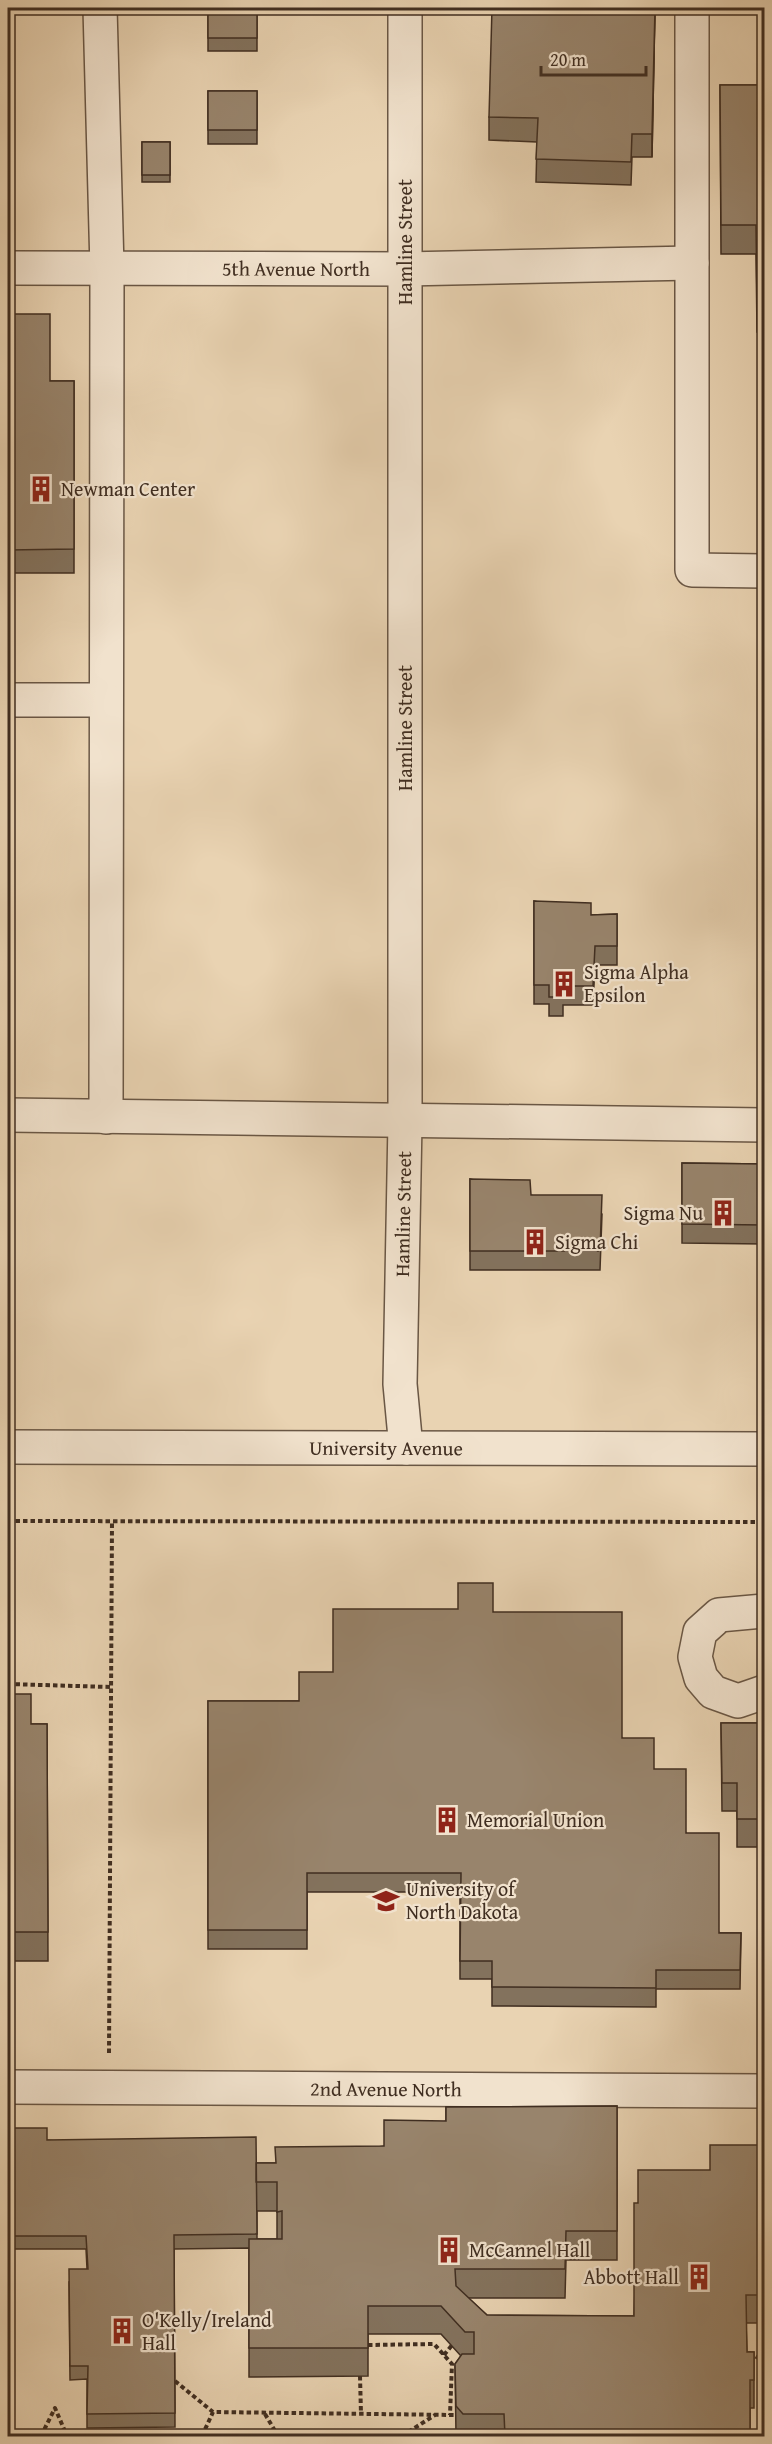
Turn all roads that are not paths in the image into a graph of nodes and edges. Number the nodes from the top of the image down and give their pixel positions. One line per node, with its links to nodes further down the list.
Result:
1 (100, 8): 6 (street)
2 (405, 8): 7 (street, Hamline Street)
3 (692, 8): 4 (street)
4 (692, 263): 7 (street, 5th Avenue North); 8 (street)
5 (8, 268): 6 (street, 5th Avenue North)
6 (107, 268): 7 (street, 5th Avenue North); 10 (street)
7 (405, 269): 13 (street, Hamline Street)
8 (765, 571)
9 (8, 700): 10 (street)
10 (106, 700): 12 (street)
11 (8, 1115): 12 (street)
12 (106, 1117): 13 (street)
13 (405, 1122): 14 (street); 16 (street, Hamline Street)
14 (765, 1125)
15 (8, 1447): 16 (street, University Avenue)
16 (406, 1448): 17 (street, University Avenue)
17 (765, 1449)
18 (765, 1611): 19 (street)
19 (765, 1692)
20 (8, 2087): 21 (street, 2nd Avenue North)
21 (765, 2091)

